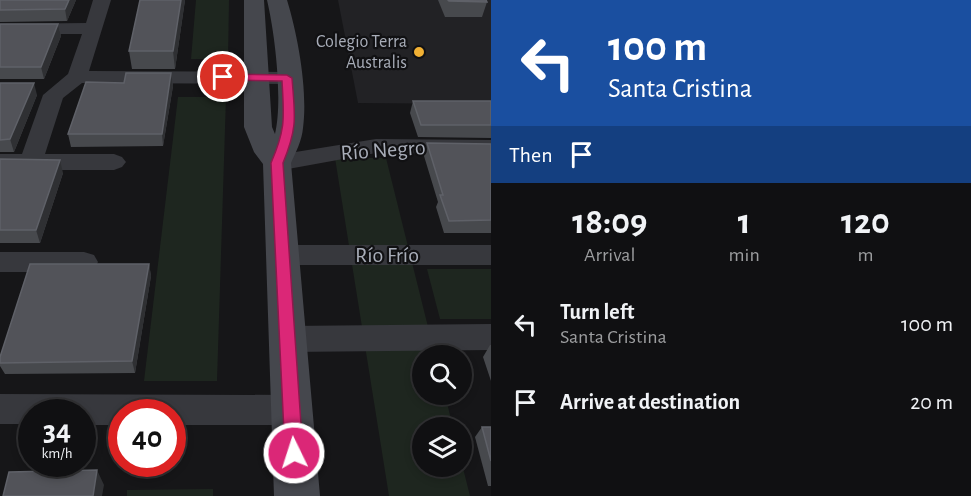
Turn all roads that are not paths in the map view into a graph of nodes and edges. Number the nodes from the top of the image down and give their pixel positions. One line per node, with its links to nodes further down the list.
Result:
1 (102, 0): 4 (street)
2 (254, 0): 6 (street)
3 (277, 0): 7 (street)
4 (93, 28): 5 (street); 8 (street)
5 (0, 29)
6 (255, 78): 7 (street); 8 (street); 14 (street)
7 (287, 78): 14 (street)
8 (70, 82): 9 (street); 12 (street)
9 (31, 87)
10 (491, 147): 14 (street, Río Negro)
11 (0, 162): 12 (street)
12 (31, 162): 13 (street)
13 (114, 162)
14 (277, 163): 15 (street)
15 (283, 255): 16 (street, Río Frío); 20 (street)
16 (491, 255)
17 (0, 262): 18 (street)
18 (84, 262)
19 (491, 337): 20 (street)
20 (288, 339): 22 (street)
21 (0, 409): 22 (street)
22 (291, 410): 23 (street)
23 (297, 496)

